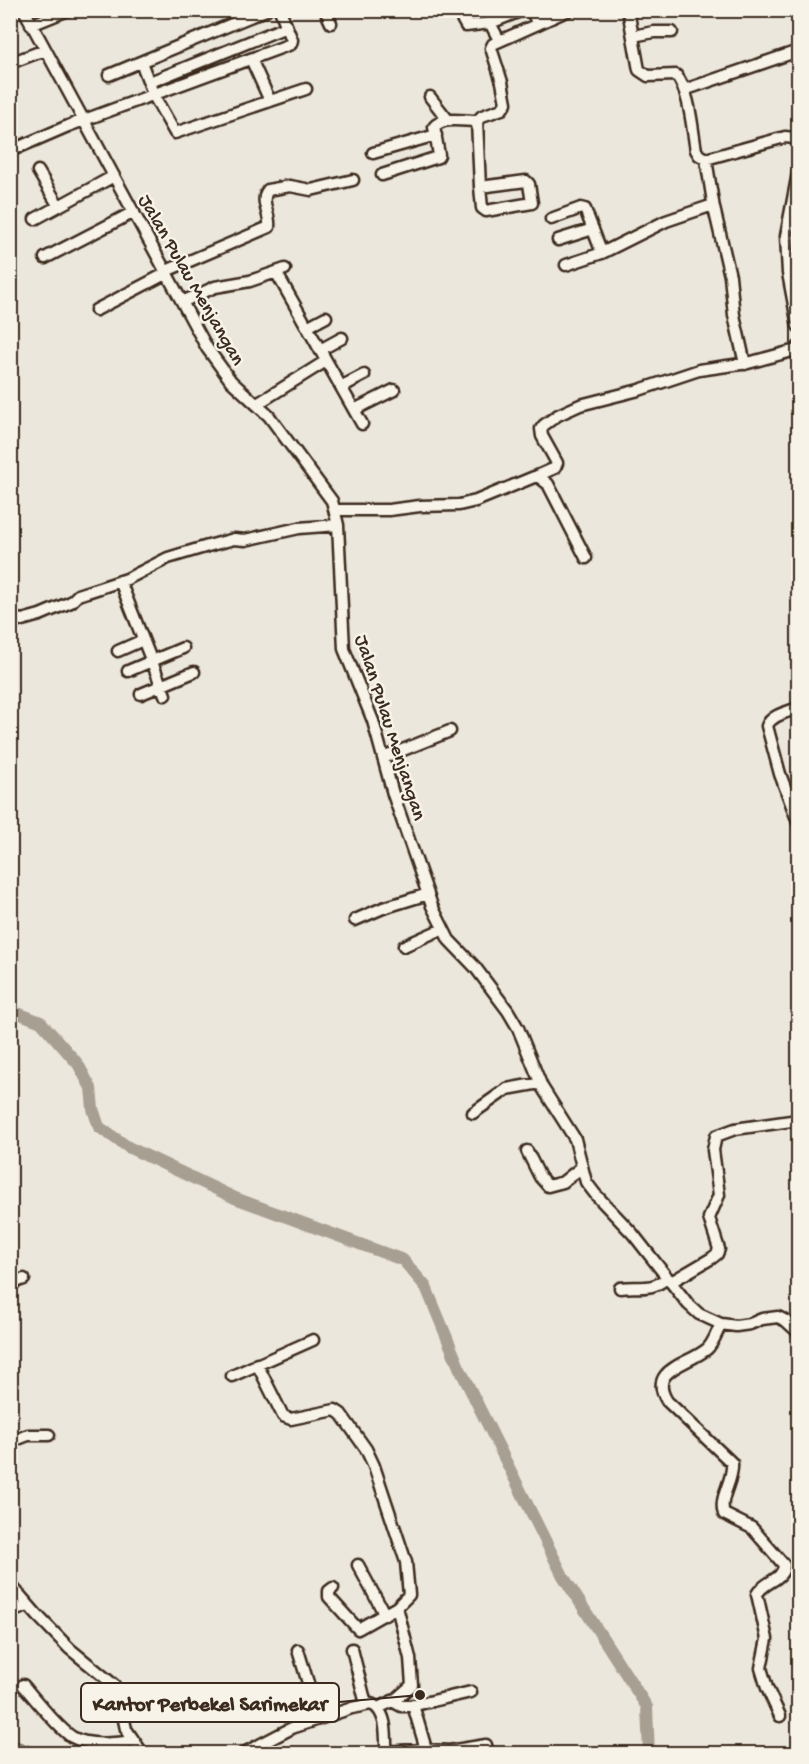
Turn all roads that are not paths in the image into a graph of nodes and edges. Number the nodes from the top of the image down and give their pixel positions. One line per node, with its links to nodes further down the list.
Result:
1 (24, 10): 14 (street, Jalan Pulau Menjangan)
2 (68, 10): 14 (street)
3 (266, 10): 22 (street)
4 (280, 10): 15 (street)
5 (326, 10): 11 (street)
6 (457, 10): 12 (street)
7 (523, 10): 12 (street)
8 (531, 10): 13 (street)
9 (568, 10): 13 (street)
10 (628, 10): 17 (street)
11 (331, 23)
12 (490, 23): 18 (street)
13 (538, 24): 18 (street)
14 (31, 25): 19 (street, Jalan Pulau Menjangan)
15 (286, 27): 21 (street); 25 (street)
16 (672, 32): 17 (street)
17 (633, 36): 27 (street)
18 (499, 40): 33 (street)
19 (45, 50): 23 (street); 32 (street, Jalan Pulau Menjangan)
20 (798, 51): 27 (street)
21 (251, 59): 28 (street); 30 (street)
22 (141, 62): 24 (street); 25 (street)
23 (10, 63)
24 (109, 75)
25 (150, 82): 28 (street)
26 (306, 88): 30 (street)
27 (684, 90): 38 (street)
28 (154, 96): 30 (street); 32 (street)
29 (430, 97): 31 (street)
30 (270, 101)
31 (448, 120): 33 (street); 34 (street)
32 (83, 121): 36 (street); 42 (street, Jalan Pulau Menjangan)
33 (477, 121): 44 (street)
34 (436, 135): 37 (street); 41 (street)
35 (798, 142): 38 (street)
36 (10, 151)
37 (373, 153)
38 (706, 159): 46 (street)
39 (38, 171): 45 (street)
40 (798, 173): 59 (street)
41 (382, 175)
42 (114, 176): 45 (street); 47 (street, Jalan Pulau Menjangan)
43 (353, 180): 55 (street)
44 (480, 187): 44 (street)
45 (58, 205): 48 (street)
46 (713, 205): 52 (street); 65 (street)
47 (134, 212): 53 (street); 55 (street, Jalan Pulau Menjangan)
48 (34, 219)
49 (551, 219): 50 (street)
50 (593, 229): 51 (street); 52 (street)
51 (558, 240)
52 (602, 253): 54 (street)
53 (45, 258)
54 (566, 265)
55 (166, 272): 56 (street, Jalan Pulau Menjangan); 57 (street)
56 (182, 302): 60 (street); 69 (street, Jalan Pulau Menjangan)
57 (96, 310)
58 (326, 317): 60 (street)
59 (798, 326)
60 (307, 327): 63 (street)
61 (342, 338): 63 (street)
62 (798, 347): 65 (street)
63 (320, 350): 64 (street)
64 (326, 361): 67 (street); 69 (street)
65 (745, 364): 72 (street)
66 (364, 375): 67 (street)
67 (341, 387): 70 (street)
68 (394, 390): 70 (street)
69 (256, 404): 73 (street, Jalan Pulau Menjangan)
70 (354, 411): 71 (street)
71 (362, 424)
72 (537, 476): 73 (street); 75 (street)
73 (336, 510): 74 (street, Jalan Pulau Menjangan)
74 (338, 525): 76 (street); 88 (street, Jalan Pulau Menjangan)
75 (586, 558)
76 (120, 581): 77 (street); 78 (street)
77 (10, 618)
78 (143, 640): 80 (street); 81 (street)
79 (183, 648): 81 (street)
80 (118, 651)
81 (152, 661): 82 (street); 84 (street)
82 (128, 671)
83 (194, 672): 84 (street)
84 (164, 690): 85 (street)
85 (141, 694)
86 (798, 708): 89 (street)
87 (450, 731): 88 (street)
88 (383, 758): 90 (street, Jalan Pulau Menjangan)
89 (798, 822)
90 (428, 894): 91 (street); 92 (street, Jalan Pulau Menjangan)
91 (355, 920)
92 (442, 929): 93 (street); 94 (street, Jalan Pulau Menjangan)
93 (404, 946)
94 (540, 1083): 95 (street); 98 (street, Jalan Pulau Menjangan)
95 (473, 1113)
96 (798, 1120): 100 (street)
97 (527, 1151): 98 (street)
98 (582, 1167): 100 (street, Jalan Pulau Menjangan)
99 (24, 1280): 101 (street)
100 (669, 1280): 102 (street); 103 (street, Jalan Pulau Menjangan)
101 (10, 1284)
102 (620, 1288)
103 (721, 1324): 104 (street); 125 (street)
104 (798, 1332)
105 (313, 1340): 106 (street)
106 (257, 1364): 107 (street); 114 (street)
107 (232, 1376)
108 (49, 1435): 109 (street)
109 (10, 1442)
110 (358, 1565): 116 (street)
111 (10, 1584): 113 (street)
112 (333, 1588): 116 (street)
113 (28, 1606): 115 (street); 127 (street)
114 (397, 1607): 116 (street); 121 (street)
115 (10, 1612)
116 (385, 1615)
117 (352, 1649): 122 (street)
118 (298, 1650): 126 (street)
119 (23, 1685): 127 (street)
120 (471, 1692): 123 (street)
121 (392, 1701): 123 (street); 124 (street)
122 (366, 1704): 124 (street); 126 (street)
123 (413, 1705): 128 (street)
124 (378, 1708): 129 (street)
125 (780, 1716)
126 (319, 1719): 131 (street)
127 (133, 1741): 130 (street)
128 (426, 1749): 129 (street); 132 (street)
129 (386, 1753)
130 (143, 1754)
131 (242, 1754)
132 (489, 1754)

